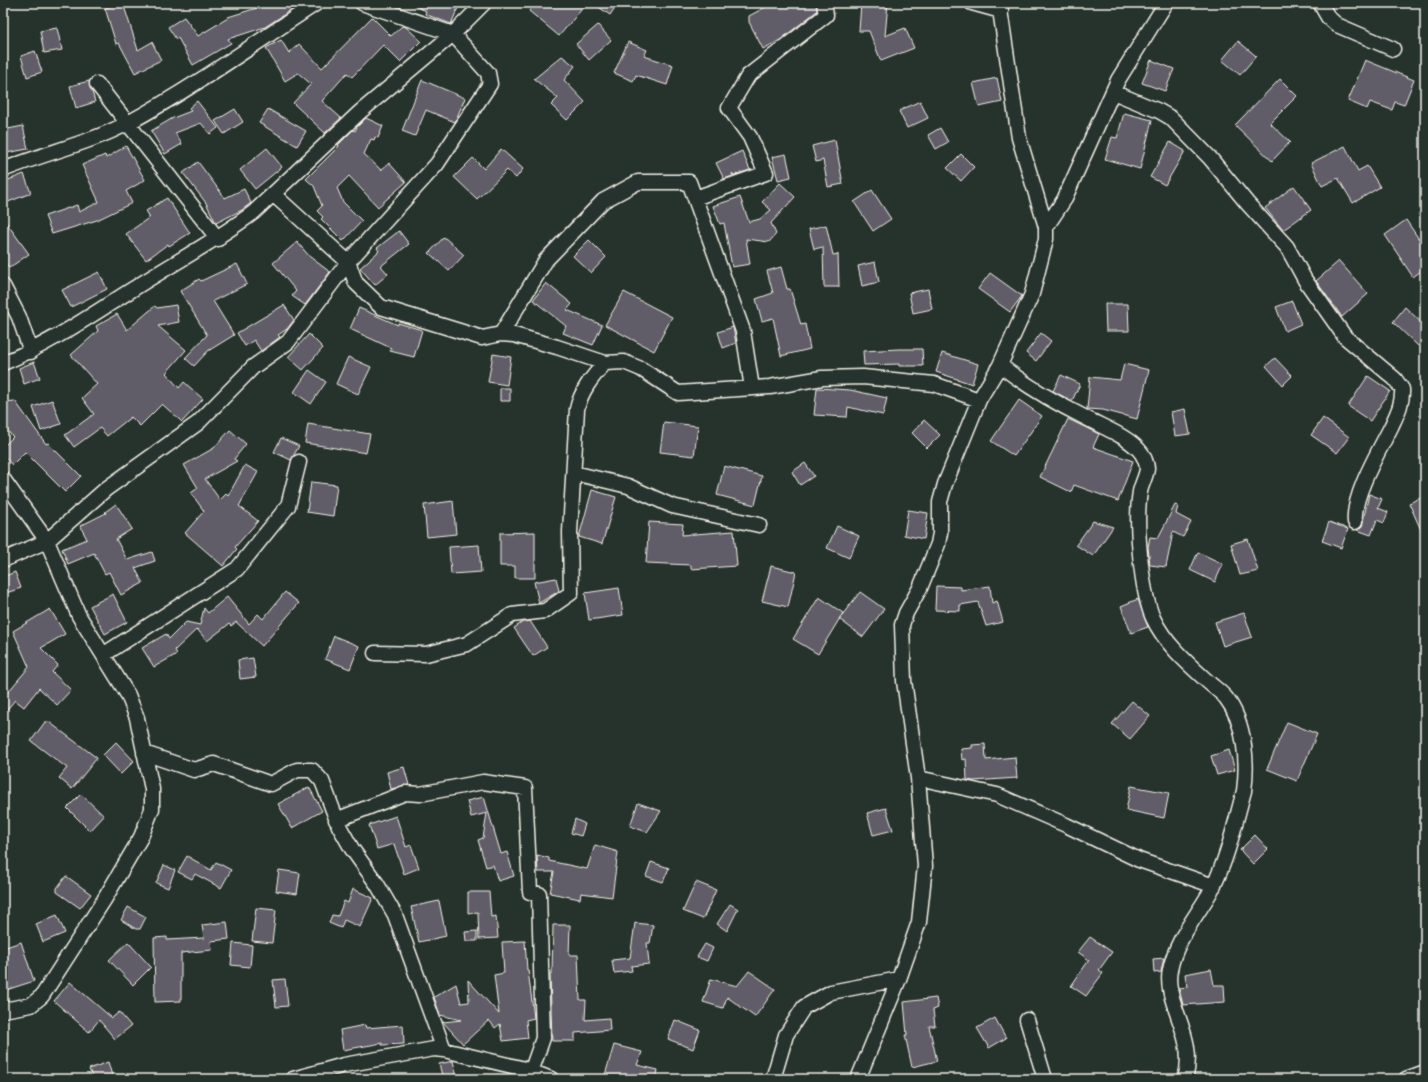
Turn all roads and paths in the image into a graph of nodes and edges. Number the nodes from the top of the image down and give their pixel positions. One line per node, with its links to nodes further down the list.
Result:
1 (317, 3): 13 (street)
2 (362, 3): 9 (street)
3 (484, 3): 9 (street)
4 (824, 3): 16 (street)
5 (972, 3): 8 (street)
6 (1166, 3): 12 (street)
7 (1320, 3): 10 (street)
8 (1000, 7): 17 (street)
9 (453, 34): 15 (street); 19 (street)
10 (1393, 49)
11 (97, 84): 13 (street)
12 (1113, 92): 17 (street); 31 (street)
13 (128, 123): 14 (street); 18 (street)
14 (3, 170)
15 (273, 194): 18 (street); 19 (street)
16 (695, 198): 21 (street); 26 (street)
17 (1046, 227): 25 (street)
18 (218, 239): 22 (street)
19 (348, 262): 21 (street); 33 (street)
20 (3, 286): 22 (street)
21 (501, 334): 23 (street)
22 (31, 352): 24 (street)
23 (605, 363): 26 (street); 29 (street)
24 (3, 364)
25 (1000, 365): 27 (street); 40 (street)
26 (752, 388): 27 (street)
27 (979, 400): 38 (street)
28 (299, 462): 36 (street)
29 (574, 473): 32 (street); 35 (street)
30 (3, 479): 33 (street)
31 (1355, 522)
32 (759, 525)
33 (47, 541): 34 (street); 36 (street)
34 (3, 560)
35 (375, 653)
36 (102, 655): 37 (street)
37 (144, 753): 39 (street); 42 (street)
38 (918, 778): 40 (street); 41 (street)
39 (336, 820): 44 (street); 45 (street)
40 (1214, 886): 53 (street)
41 (899, 979): 50 (street); 51 (street)
42 (3, 1010)
43 (1027, 1020): 52 (street)
44 (444, 1050): 45 (street); 47 (street)
45 (531, 1072): 49 (street)
46 (1425, 1072): 54 (street)
47 (323, 1076): 48 (street)
48 (293, 1079)
49 (551, 1079)
50 (773, 1079)
51 (858, 1079)
52 (1045, 1079)
53 (1186, 1079)
54 (1406, 1079)

